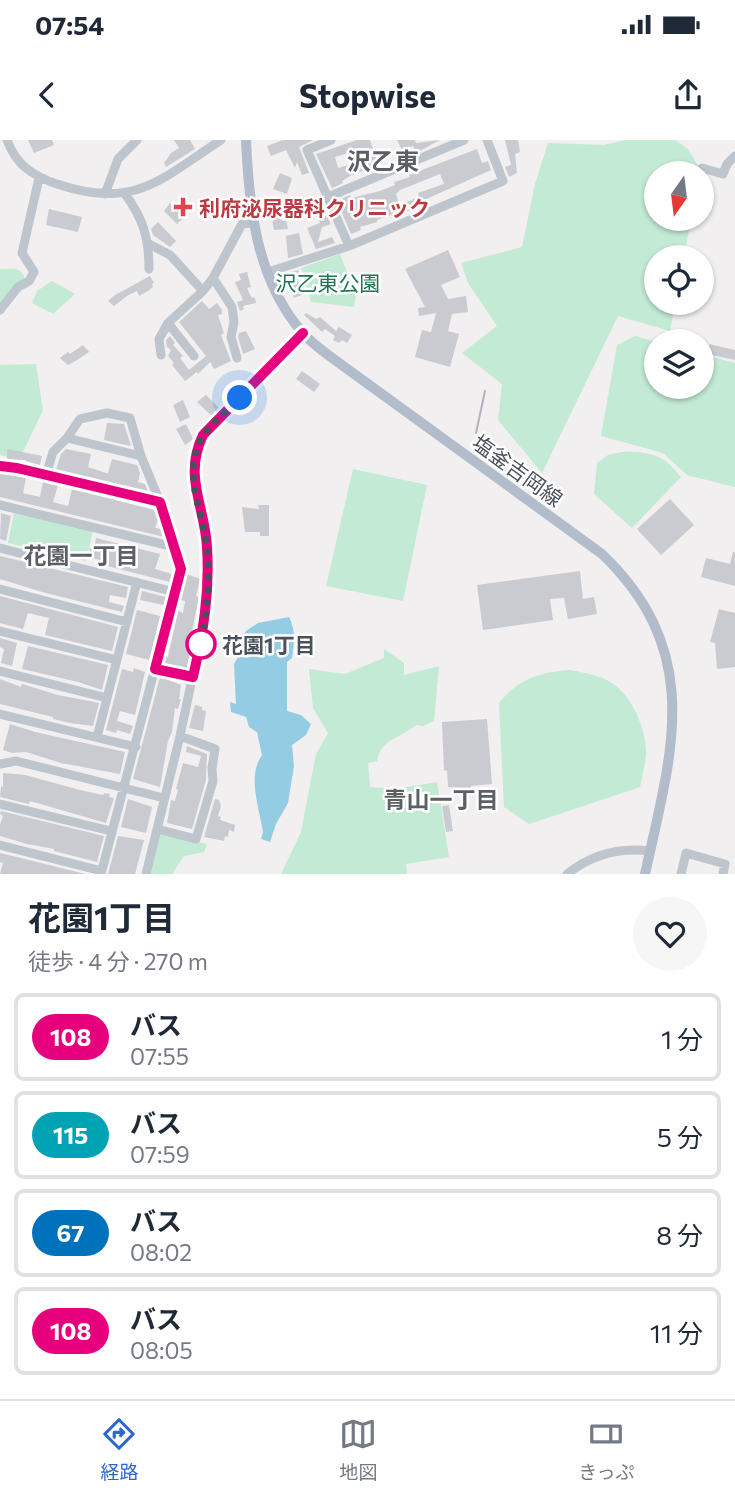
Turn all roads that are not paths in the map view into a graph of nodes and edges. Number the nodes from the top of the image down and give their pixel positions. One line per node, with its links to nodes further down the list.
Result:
1 (6, 140): 10 (street)
2 (137, 140): 11 (street)
3 (221, 140): 12 (street)
4 (246, 140): 14 (main road, 塩釜吉岡線)
5 (331, 140): 13 (street)
6 (464, 140): 13 (street)
7 (487, 140): 16 (street)
8 (735, 156): 9 (street)
9 (714, 172)
10 (39, 178): 11 (street); 21 (street)
11 (105, 194): 12 (street)
12 (125, 194): 15 (street)
13 (328, 197): 16 (street)
14 (253, 223): 18 (main road, 塩釜吉岡線); 19 (street)
15 (149, 244): 17 (street); 20 (street)
16 (349, 246): 18 (street)
17 (149, 269)
18 (268, 272): 23 (main road, 塩釜吉岡線)
19 (213, 278): 20 (street); 26 (street)
20 (203, 291): 22 (street)
21 (0, 310)
22 (168, 323): 24 (street); 25 (street)
23 (303, 333): 43 (street); 56 (main road, 塩釜吉岡線)
24 (162, 355)
25 (194, 356)
26 (237, 358)
27 (67, 438): 28 (street); 28 (street); 30 (street)
28 (141, 456): 31 (street)
29 (0, 466): 30 (street)
30 (46, 475): 31 (street)
31 (160, 502): 33 (street)
32 (0, 505): 33 (street)
33 (175, 547): 37 (street)
34 (0, 548): 35 (street)
35 (137, 582): 37 (street); 38 (street)
36 (0, 589): 38 (street)
37 (175, 592): 41 (street)
38 (127, 622): 40 (street)
39 (0, 631): 40 (street)
40 (117, 660): 44 (street)
41 (155, 669): 43 (street); 48 (street)
42 (0, 671): 44 (street)
43 (193, 677): 46 (street)
44 (107, 698): 47 (street)
45 (0, 714): 47 (street)
46 (180, 736): 51 (street); 53 (street)
47 (97, 737): 48 (street)
48 (136, 747): 50 (street)
49 (0, 764): 50 (street)
50 (124, 788): 51 (street); 54 (street)
51 (164, 798): 53 (street)
52 (0, 804): 54 (street)
53 (157, 829): 58 (street)
54 (111, 831): 57 (street)
55 (0, 845): 57 (street)
56 (650, 851): 59 (street); 60 (main road, 塩釜吉岡線)
57 (101, 873)
58 (146, 874)
59 (567, 874)
60 (645, 874)
61 (681, 874): 62 (street)
62 (723, 874)

